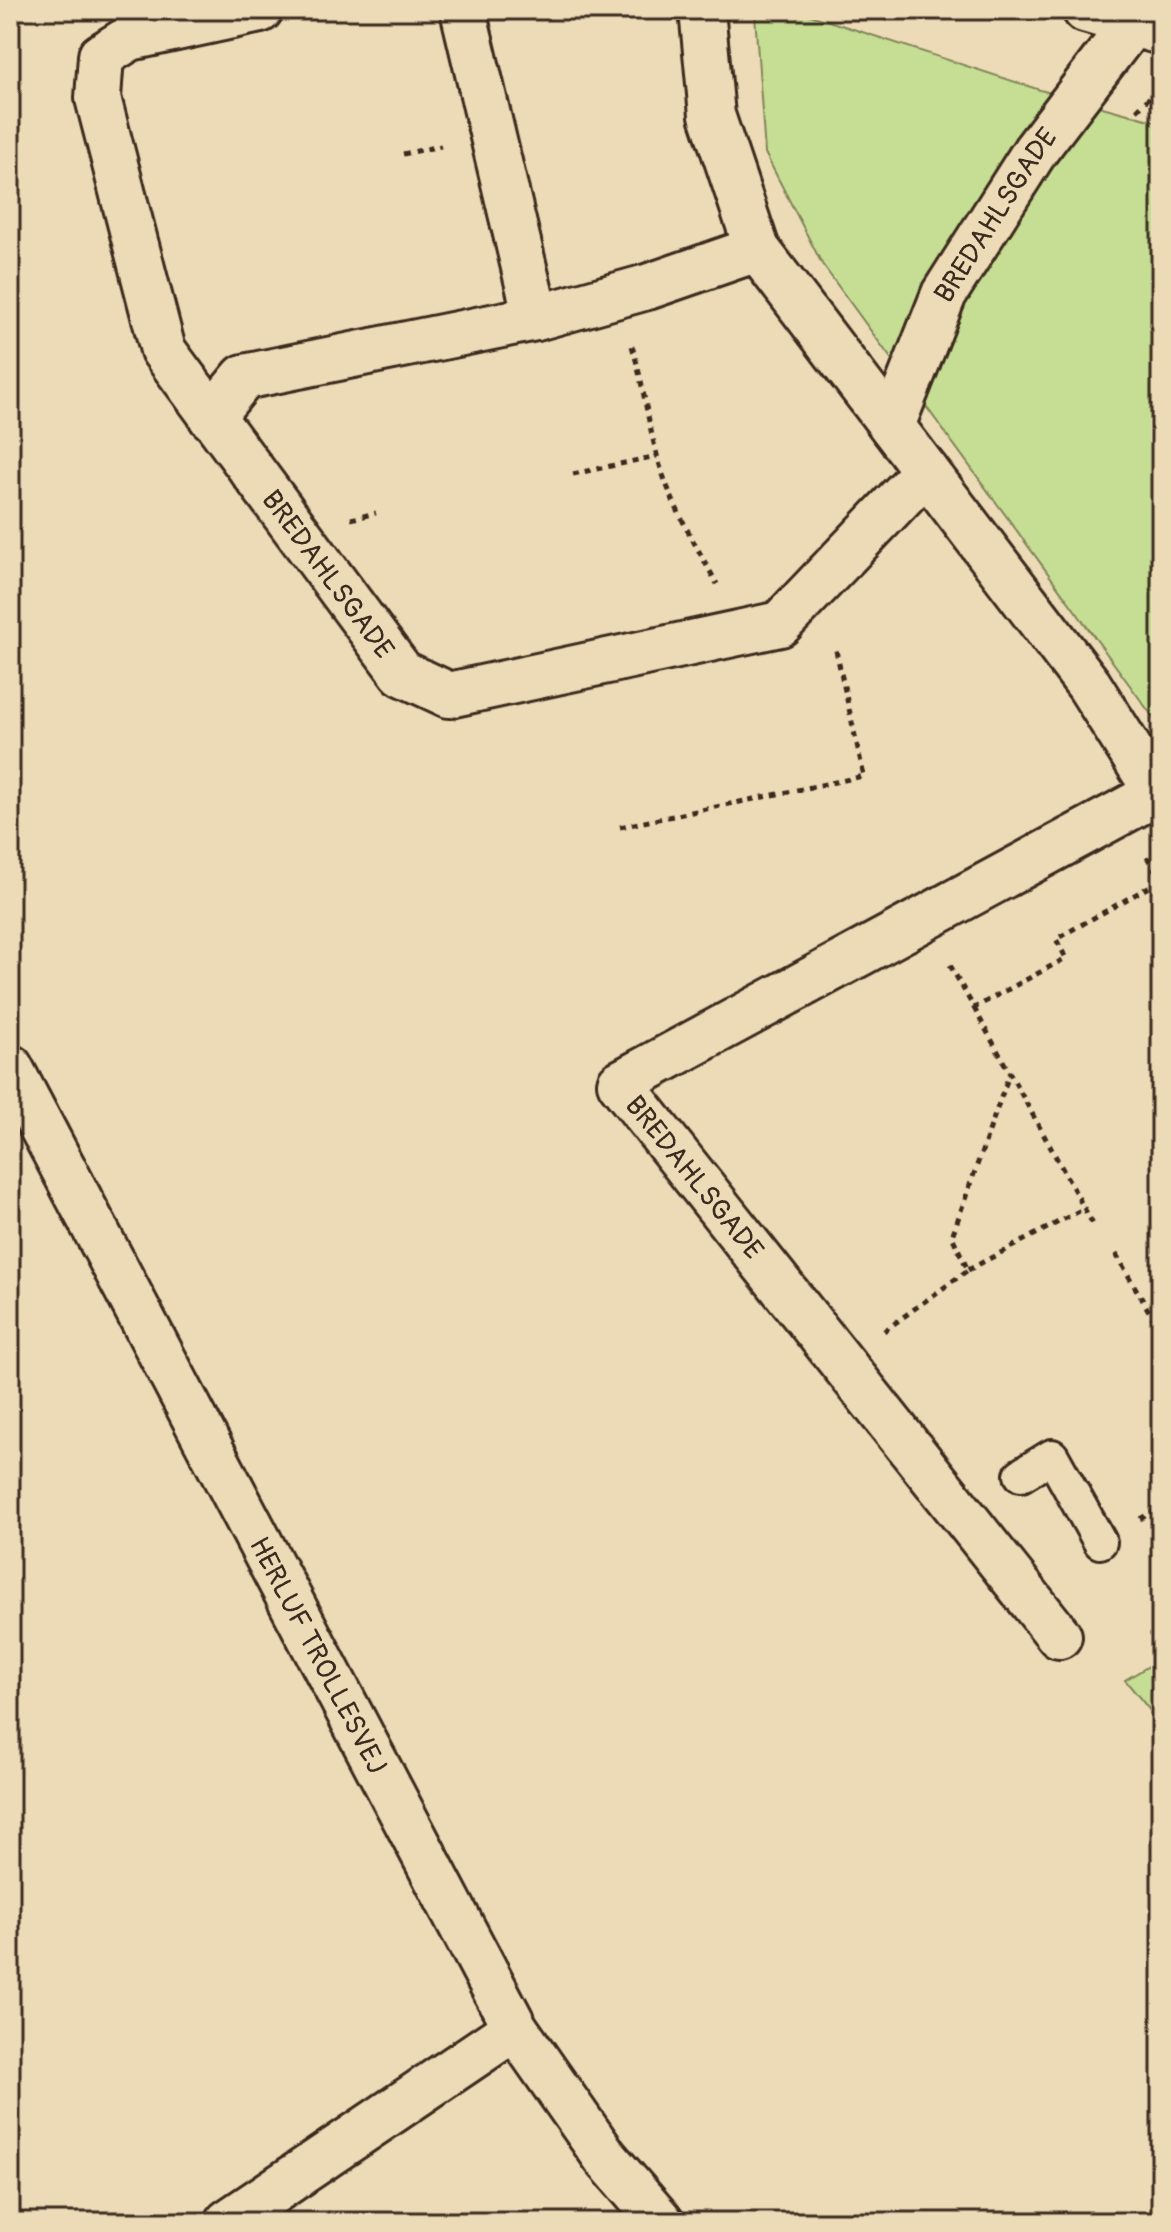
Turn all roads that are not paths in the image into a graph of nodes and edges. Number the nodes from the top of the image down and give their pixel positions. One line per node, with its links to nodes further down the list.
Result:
1 (260, 10): 8 (street, BREDAHLSGADE)
2 (463, 10): 7 (street)
3 (702, 10): 6 (street, BREDAHLSGADE)
4 (1085, 10): 5 (street)
5 (1146, 28): 9 (street, BREDAHLSGADE)
6 (757, 249): 7 (street); 9 (street, BREDAHLSGADE)
7 (536, 318): 8 (street)
8 (211, 417): 10 (street, BREDAHLSGADE)
9 (892, 426): 10 (street, BREDAHLSGADE)
10 (926, 471): 11 (street, BREDAHLSGADE)
11 (1159, 796): 15 (street, BREDAHLSGADE)
12 (10, 1067): 16 (street, HERLUF TROLLESVEJ)
13 (1021, 1475): 14 (lane)
14 (1100, 1542)
15 (1059, 1636)
16 (515, 2028): 17 (street); 18 (street, HERLUF TROLLESVEJ)
17 (228, 2222)
18 (661, 2222)

